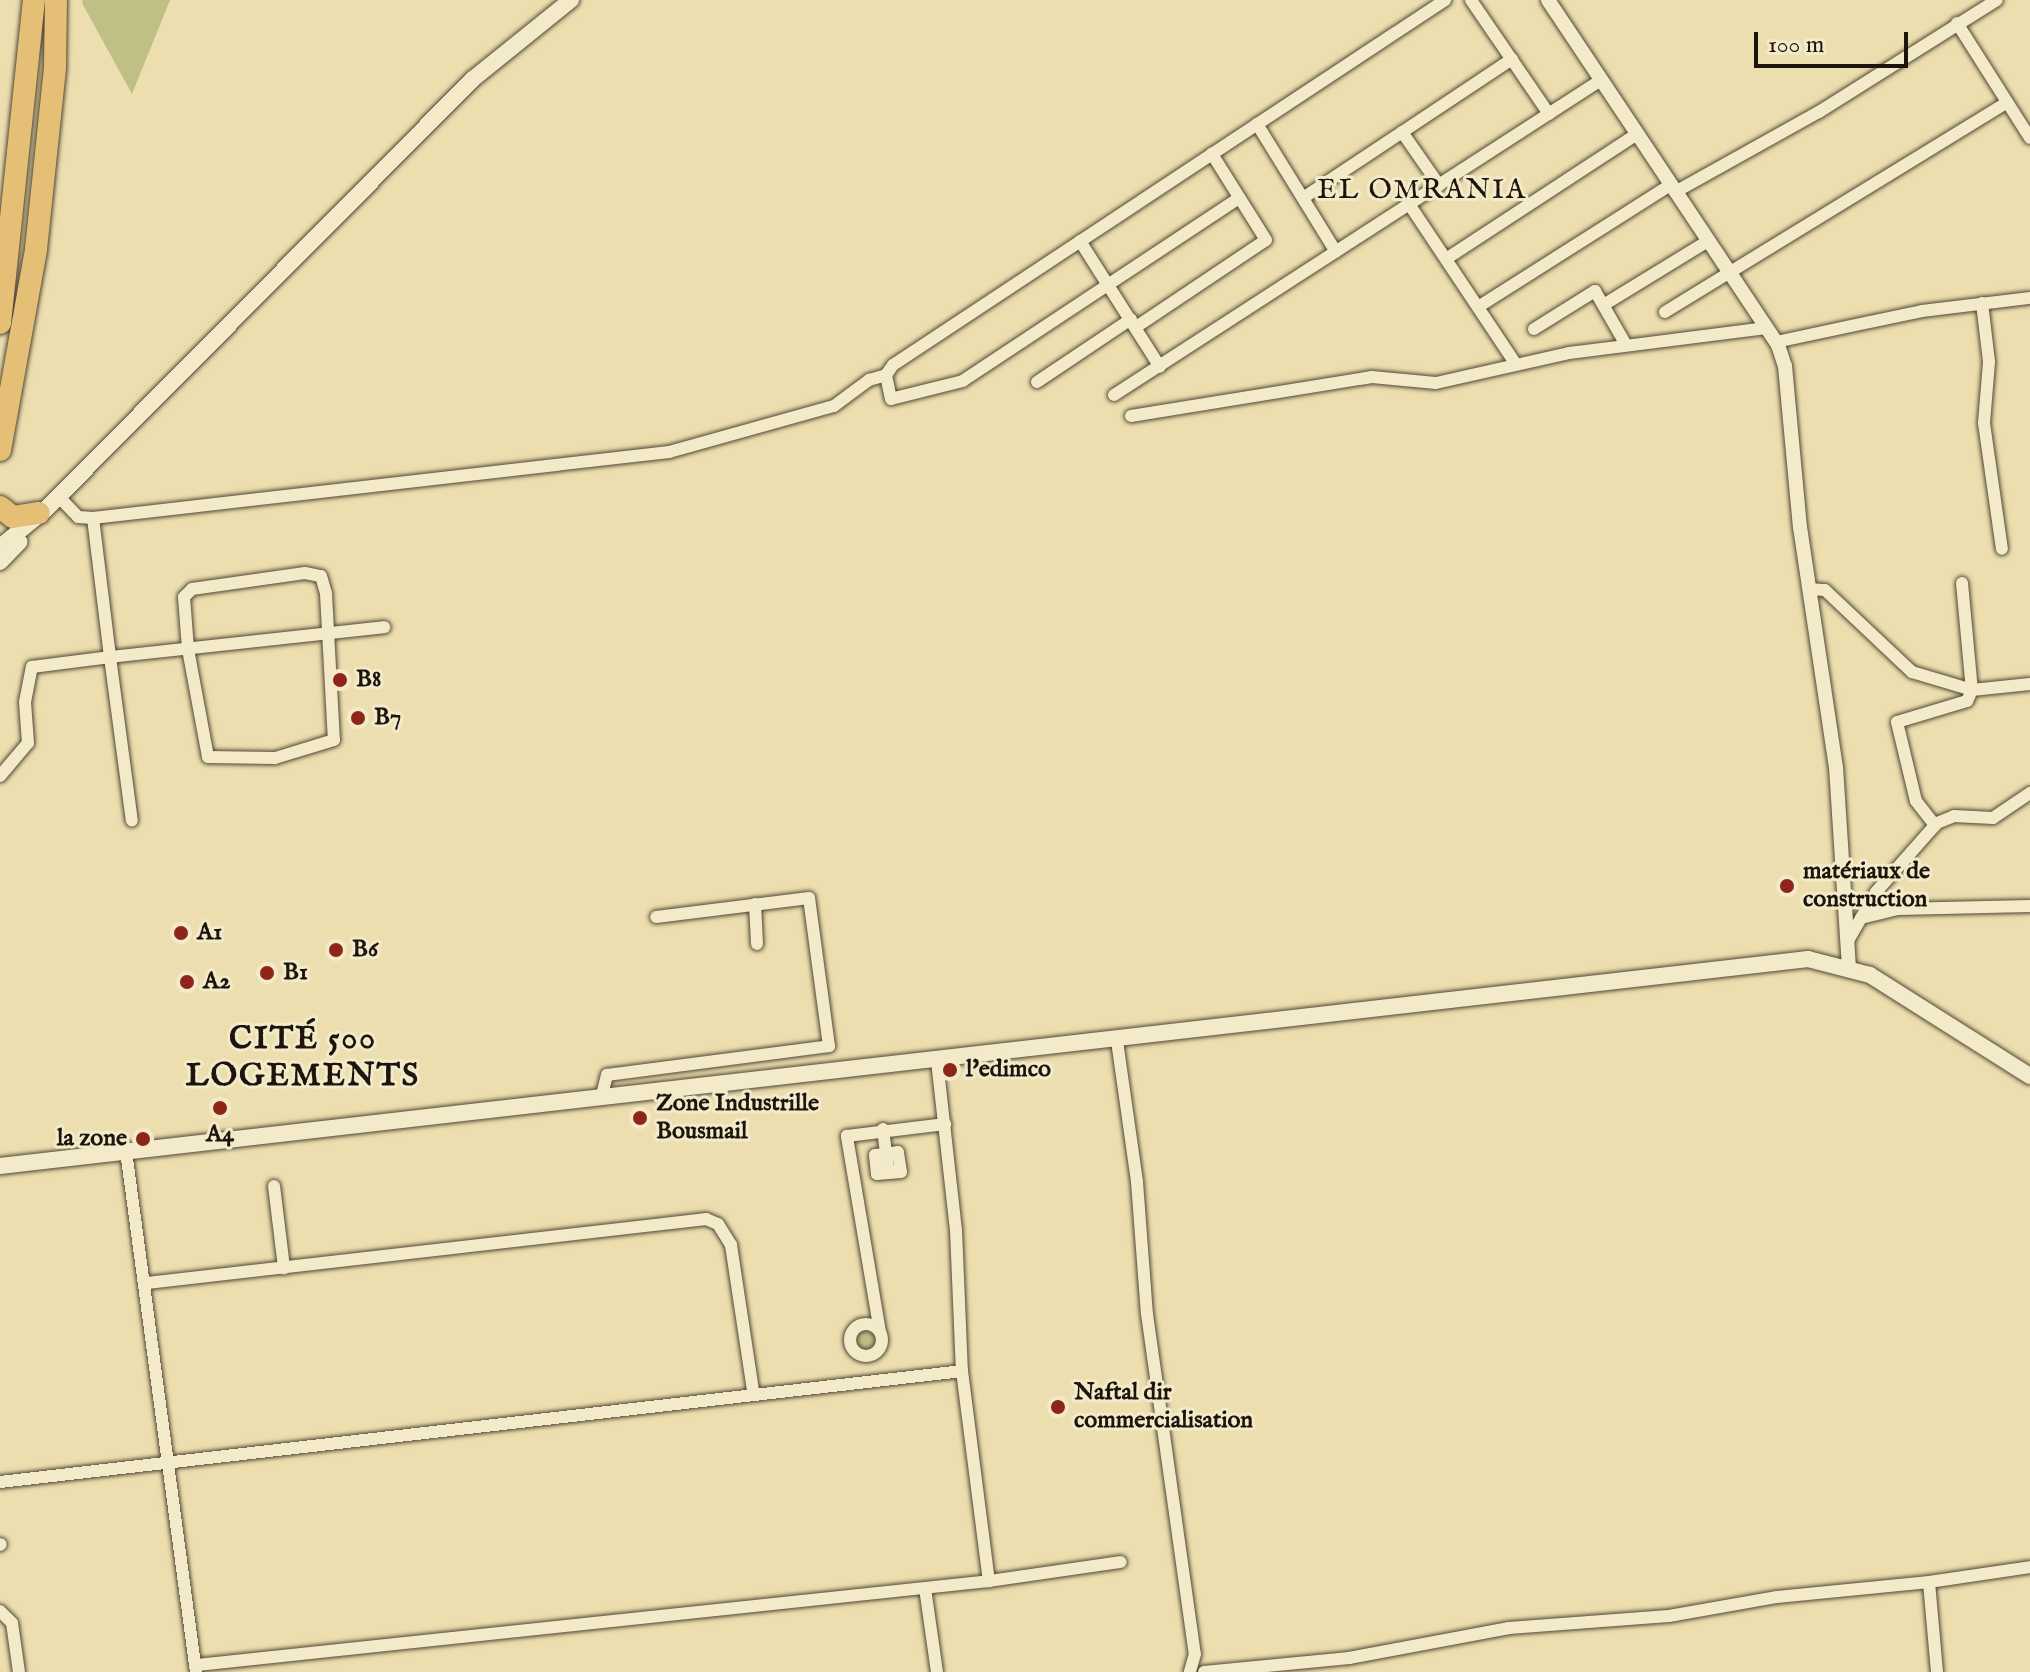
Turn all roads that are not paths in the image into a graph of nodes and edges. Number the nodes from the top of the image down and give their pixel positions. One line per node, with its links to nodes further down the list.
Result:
1 (33, 0): 21 (highway); 36 (highway)
2 (50, 0): 48 (highway)
3 (56, 0): 49 (highway)
4 (571, 0): 50 (main road)
5 (1445, 0): 14 (street)
6 (1471, 0): 10 (street)
7 (1548, 0): 11 (street)
8 (1997, 0): 9 (street)
9 (1957, 23): 12 (street); 20 (street)
10 (1512, 59): 13 (street); 15 (street)
11 (1601, 80): 13 (street); 16 (street)
12 (2006, 103): 17 (street); 29 (street)
13 (1549, 114): 19 (street)
14 (1257, 124): 18 (street); 23 (street)
15 (1402, 132): 19 (street); 23 (street)
16 (1637, 134): 20 (street); 28 (street)
17 (2030, 138)
18 (1212, 154): 22 (street); 25 (street)
19 (1439, 185): 24 (street)
20 (1673, 188): 26 (street); 34 (street)
21 (0, 194)
22 (1239, 198): 30 (street); 37 (street)
23 (1303, 198): 27 (street)
24 (1409, 204): 27 (street); 28 (street)
25 (1080, 241): 30 (street); 44 (street)
26 (1708, 241): 29 (street); 33 (street)
27 (1336, 252): 43 (street)
28 (1446, 259): 34 (street)
29 (1729, 273): 35 (street); 38 (street)
30 (1108, 285): 37 (street); 44 (street)
31 (2030, 298): 32 (street)
32 (1982, 303): 40 (street); 55 (street)
33 (1605, 304): 39 (street); 41 (street)
34 (1478, 307): 42 (street)
35 (1665, 312)
36 (0, 323)
37 (1134, 323): 43 (street); 45 (street)
38 (1766, 328): 40 (street); 41 (street)
39 (1534, 329)
40 (1776, 342): 58 (street)
41 (1626, 345): 42 (street)
42 (1515, 363): 47 (street)
43 (1160, 367): 46 (street)
44 (886, 375): 53 (street)
45 (1037, 382)
46 (1114, 395)
47 (1131, 416)
48 (0, 425)
49 (0, 450)
50 (58, 496): 52 (main road); 53 (street)
51 (0, 507): 52 (highway)
52 (42, 511): 54 (main road); 56 (main road)
53 (93, 518): 62 (street)
54 (0, 547)
55 (2002, 549)
56 (0, 562)
57 (1962, 583): 64 (street)
58 (1809, 589): 64 (street); 73 (street)
59 (384, 627): 60 (street)
60 (328, 633): 61 (street); 61 (street); 61 (street)
61 (188, 649): 62 (street)
62 (110, 657): 65 (street); 67 (street)
63 (2030, 684): 64 (street)
64 (1972, 690): 68 (street)
65 (0, 776)
66 (2030, 793): 68 (street)
67 (132, 821)
68 (1935, 825): 72 (street)
69 (755, 904): 71 (street); 74 (street); 79 (street)
70 (2030, 906): 72 (street)
71 (656, 917)
72 (1861, 918): 73 (street)
73 (1849, 939): 75 (street)
74 (757, 944)
75 (1849, 966): 76 (main road); 78 (main road)
76 (1117, 1041): 77 (main road); 102 (street)
77 (937, 1061): 79 (main road); 80 (street)
78 (2030, 1076)
79 (601, 1099): 82 (main road)
80 (945, 1124): 81 (street); 89 (street)
81 (883, 1129): 84 (street); 88 (street)
82 (126, 1151): 83 (main road); 87 (street)
83 (0, 1166)
84 (889, 1173)
85 (274, 1186): 86 (street)
86 (284, 1268): 87 (street); 90 (street)
87 (147, 1283): 91 (street)
88 (880, 1332)
89 (962, 1371): 90 (street); 95 (street)
90 (753, 1391): 91 (street)
91 (169, 1460): 92 (street); 99 (street)
92 (0, 1482)
93 (1121, 1562): 95 (street)
94 (2030, 1567): 96 (street)
95 (989, 1581): 97 (street)
96 (1929, 1582): 103 (street); 104 (street)
97 (925, 1588): 99 (street); 101 (street)
98 (0, 1611): 100 (street)
99 (196, 1669)
100 (19, 1672)
101 (937, 1672)
102 (1190, 1672)
103 (1204, 1672)
104 (1937, 1672)

